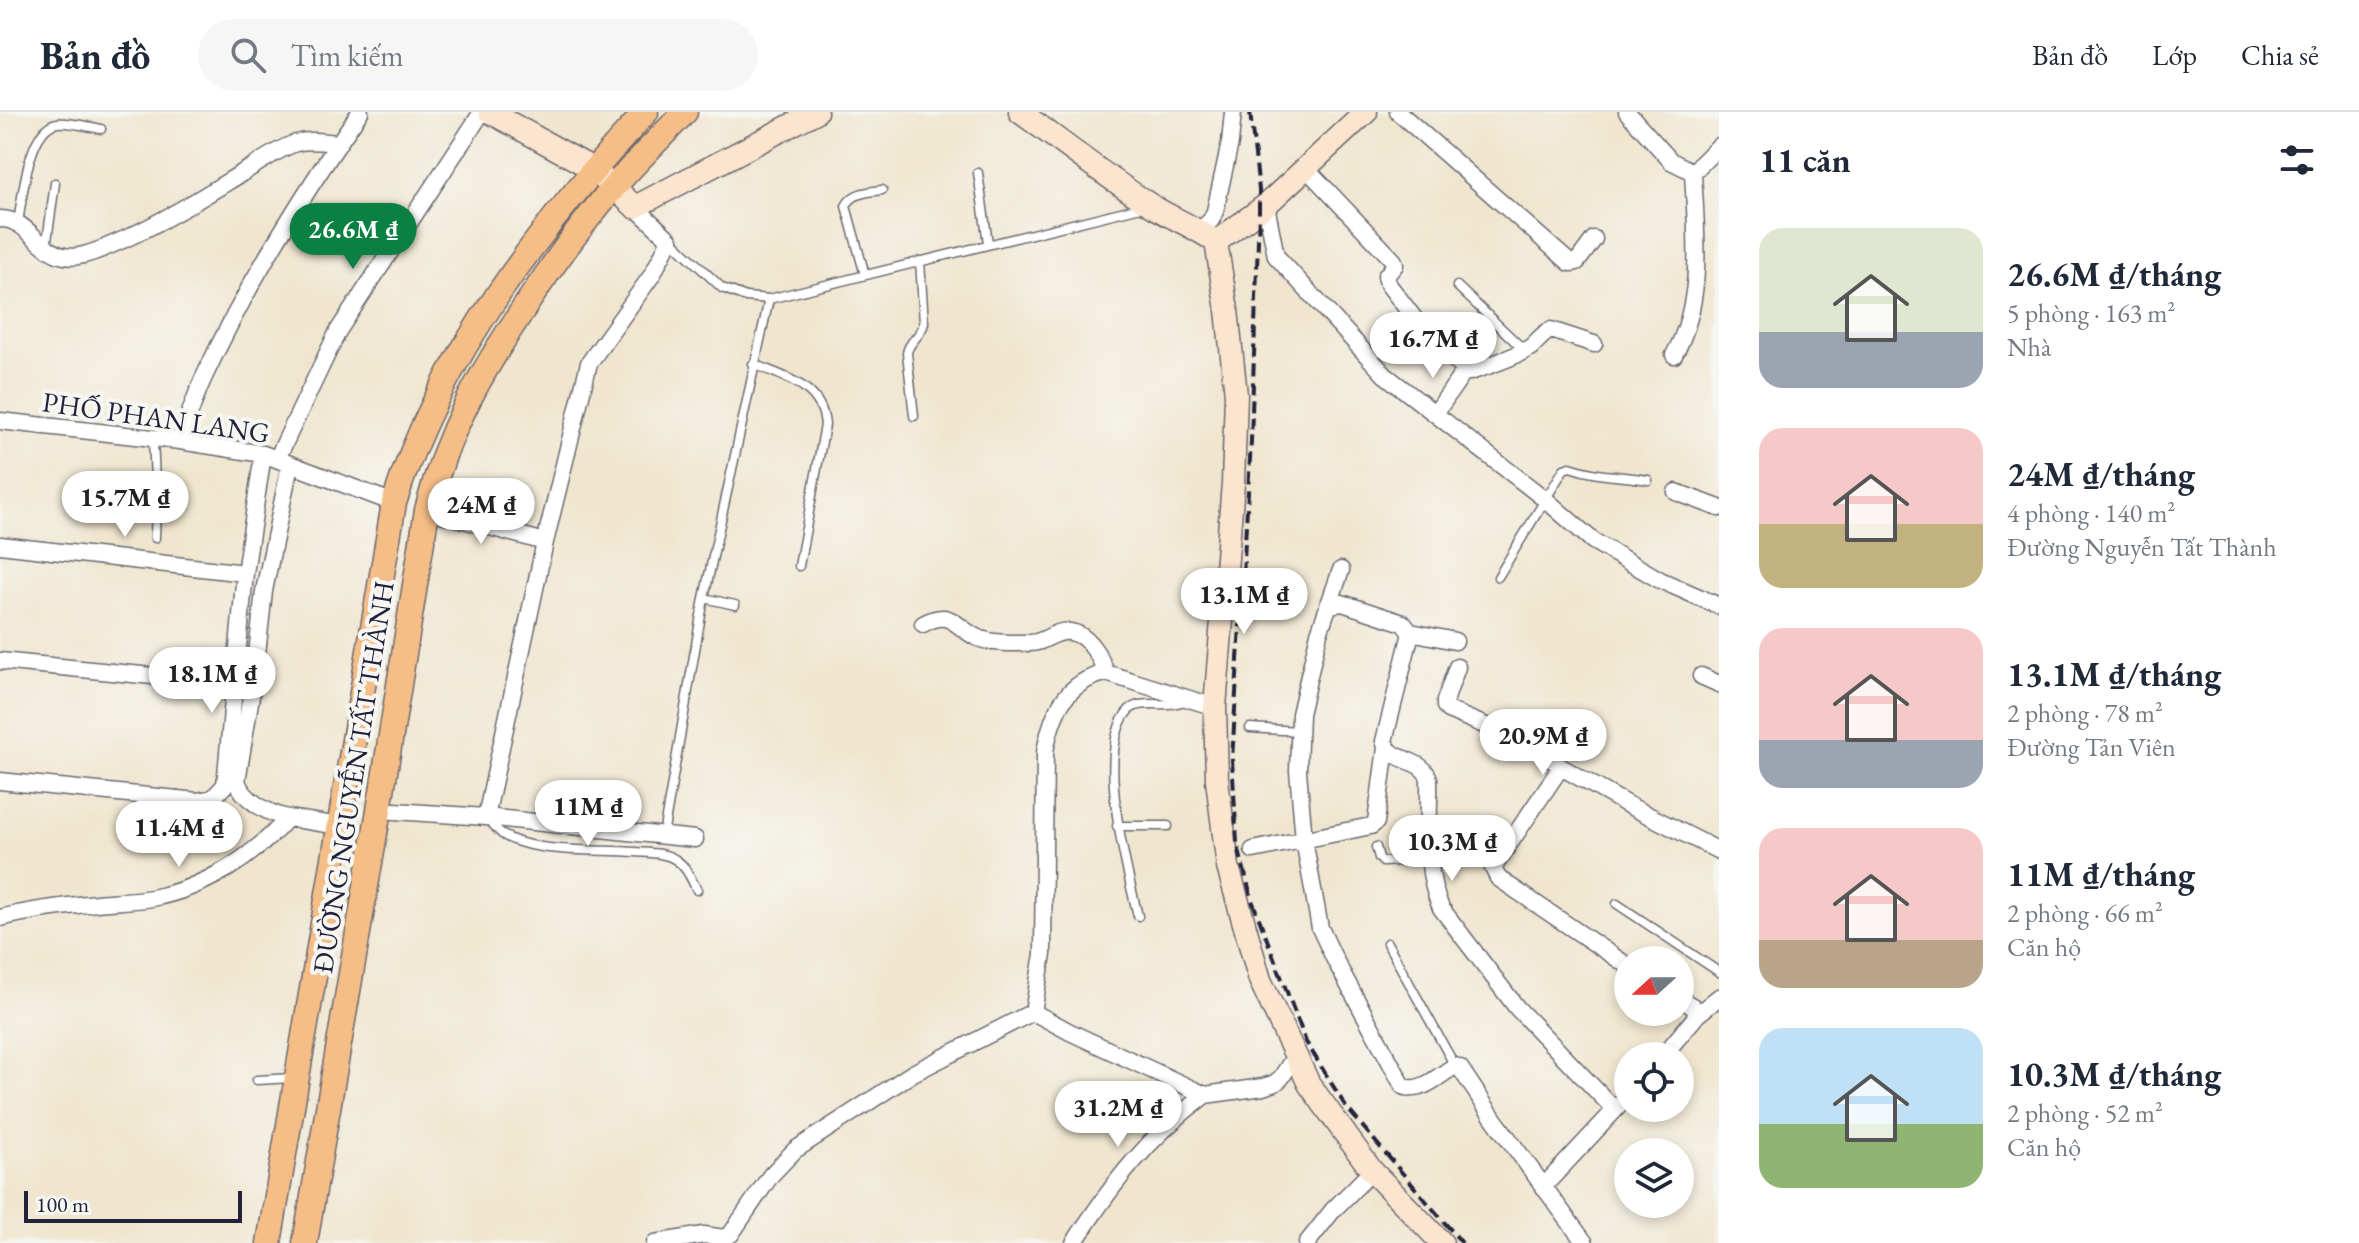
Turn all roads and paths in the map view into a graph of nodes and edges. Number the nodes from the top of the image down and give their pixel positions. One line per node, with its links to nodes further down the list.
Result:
1 (360, 112): 13 (street)
2 (482, 112): 46 (street)
3 (490, 112): 16 (street)
4 (646, 112): 16 (main road, ĐƯỜNG NGUYỄN TẤT THÀNH)
5 (685, 112): 20 (main road, ĐƯỜNG NGUYỄN TẤT THÀNH)
6 (816, 112): 24 (street)
7 (1020, 112): 22 (street)
8 (1233, 112): 27 (street)
9 (1366, 112): 15 (street)
10 (1398, 112): 28 (street)
11 (1627, 112): 17 (street)
12 (101, 129): 26 (lane)
13 (338, 143): 31 (street); 45 (street)
14 (1719, 146): 17 (street)
15 (1306, 168): 23 (street); 40 (street)
16 (593, 169): 20 (street); 50 (main road, ĐƯỜNG NGUYỄN TẤT THÀNH)
17 (1693, 172): 38 (street)
18 (978, 173): 30 (lane)
19 (55, 183): 31 (lane)
20 (613, 187): 24 (street); 52 (main road, ĐƯỜNG NGUYỄN TẤT THÀNH)
21 (882, 190): 33 (lane)
22 (1150, 205): 27 (street); 30 (lane)
23 (1266, 205): 27 (street); 41 (street)
24 (635, 207): 29 (street)
25 (0, 219): 26 (street)
26 (18, 224): 31 (street)
27 (1208, 236): 74 (street)
28 (1594, 239)
29 (670, 240): 35 (lane); 54 (street)
30 (988, 243): 32 (lane)
31 (46, 249)
32 (920, 261): 33 (lane); 42 (lane)
33 (865, 275): 35 (lane)
34 (1457, 286): 37 (lane)
35 (769, 299): 39 (lane)
36 (1594, 344): 37 (street)
37 (1524, 350): 40 (street)
38 (1674, 355)
39 (753, 364): 56 (lane); 60 (lane)
40 (1465, 370): 41 (street)
41 (1435, 414): 49 (street)
42 (914, 416)
43 (0, 421): 44 (street, PHỐ PHAN LANG)
44 (153, 438): 45 (street, PHỐ PHAN LANG); 53 (lane)
45 (180, 441): 46 (street, PHỐ PHAN LANG)
46 (276, 459): 50 (street, PHỐ PHAN LANG); 58 (street); 82 (street)
47 (1648, 480): 49 (lane)
48 (1676, 492): 51 (street)
49 (1546, 500): 59 (lane); 63 (street)
50 (394, 503): 83 (main road, ĐƯỜNG NGUYỄN TẤT THÀNH)
51 (1719, 508)
52 (427, 510): 54 (street); 80 (main road, ĐƯỜNG NGUYỄN TẤT THÀNH)
53 (155, 538)
54 (545, 542): 81 (street)
55 (0, 545): 58 (street)
56 (799, 566)
57 (1341, 570): 62 (street)
58 (245, 573): 71 (street)
59 (1498, 577)
60 (704, 598): 61 (lane); 86 (lane)
61 (735, 605)
62 (1328, 605): 65 (street); 76 (street)
63 (1719, 606)
64 (923, 624): 69 (street)
65 (1410, 637): 66 (street); 77 (street)
66 (1455, 641)
67 (0, 661): 71 (street)
68 (1457, 667): 78 (street)
69 (1106, 673): 73 (street); 102 (street)
70 (1701, 676): 72 (street)
71 (234, 684): 79 (street)
72 (1719, 684)
73 (1189, 699): 74 (street); 84 (lane)
74 (1215, 707): 105 (street)
75 (1250, 728): 76 (lane)
76 (1299, 731): 88 (street)
77 (1386, 748): 88 (street); 92 (street)
78 (1561, 767): 91 (street); 98 (street)
79 (0, 781)
80 (379, 810): 81 (street); 116 (main road, ĐƯỜNG NGUYỄN TẤT THÀNH)
81 (486, 817): 86 (street); 93 (lane)
82 (288, 818): 83 (street); 96 (street)
83 (340, 826): 107 (main road, ĐƯỜNG NGUYỄN TẤT THÀNH)
84 (1117, 826): 85 (lane); 95 (lane)
85 (1168, 826)
86 (663, 836): 87 (street)
87 (695, 839)
88 (1304, 840): 90 (street); 106 (street)
89 (1376, 847): 92 (lane)
90 (1253, 850)
91 (1719, 851)
92 (1431, 859): 110 (street)
93 (697, 890)
94 (1617, 904): 99 (lane)
95 (1138, 916)
96 (0, 918)
97 (1387, 943): 106 (lane)
98 (1614, 957)
99 (1719, 972)
100 (1719, 997): 103 (street)
101 (1694, 1009): 103 (street)
102 (1033, 1012): 109 (street); 114 (street)
103 (1698, 1014): 104 (street)
104 (1675, 1042)
105 (1295, 1056): 109 (street); 112 (street)
106 (1455, 1066): 113 (street)
107 (297, 1077): 108 (lane); 115 (main road, ĐƯỜNG NGUYỄN TẤT THÀNH)
108 (257, 1080)
109 (1205, 1095): 118 (street)
110 (1614, 1109)
111 (1614, 1111): 113 (street)
112 (1372, 1171): 119 (street); 120 (street)
113 (1544, 1186): 121 (street)
114 (725, 1240): 117 (street)
115 (269, 1243)
116 (305, 1243)
117 (655, 1243)
118 (1074, 1243)
119 (1307, 1243)
120 (1442, 1243)
121 (1585, 1243)

